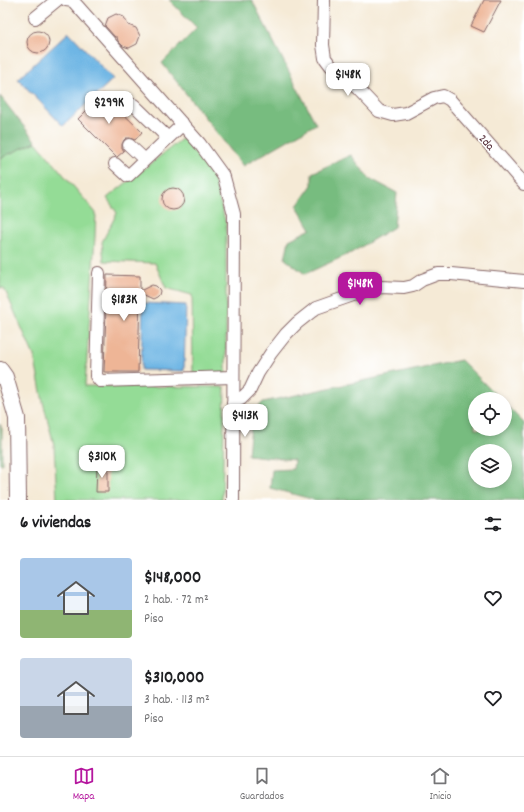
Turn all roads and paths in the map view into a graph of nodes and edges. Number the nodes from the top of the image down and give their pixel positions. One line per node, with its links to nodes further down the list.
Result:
1 (57, 0): 4 (street)
2 (66, 0): 6 (street)
3 (324, 0): 11 (street, 2da)
4 (35, 18)
5 (134, 106): 7 (street)
6 (183, 124): 7 (street); 15 (street)
7 (168, 138): 9 (street)
8 (129, 145): 9 (street)
9 (145, 160): 10 (street)
10 (115, 164)
11 (524, 184)
12 (99, 273): 15 (street)
13 (524, 281): 16 (street)
14 (0, 370): 17 (main road)
15 (233, 377): 16 (street)
16 (233, 403): 18 (street)
17 (18, 500)
18 (233, 500)

